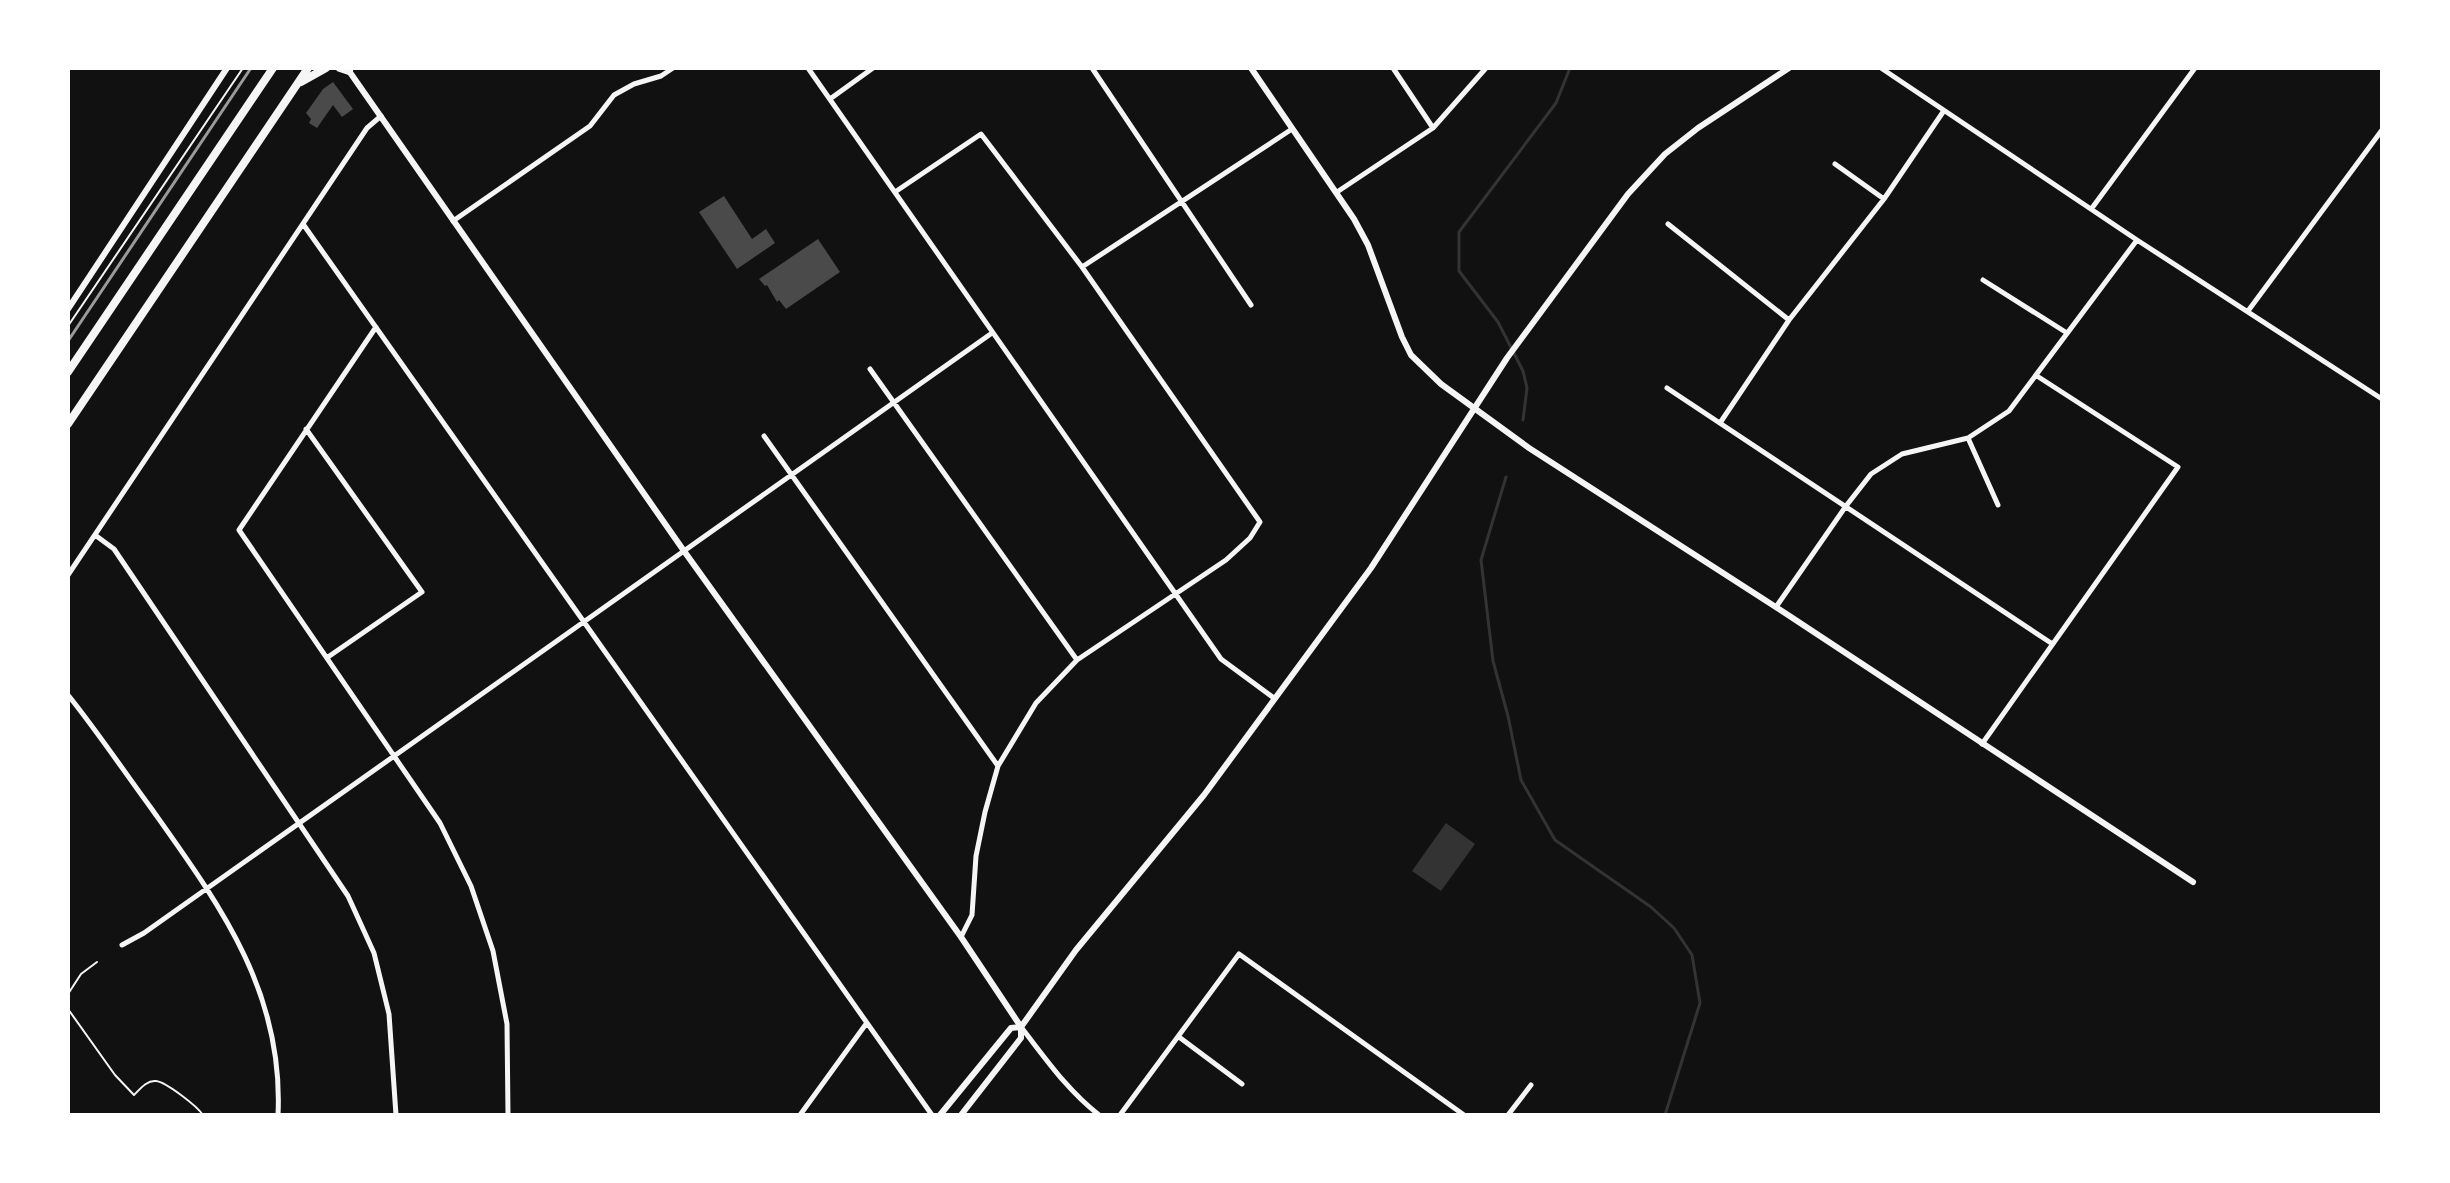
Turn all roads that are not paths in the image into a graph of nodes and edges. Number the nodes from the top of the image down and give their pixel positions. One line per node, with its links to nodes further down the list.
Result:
1 (227, 68): 36 (street)
2 (273, 68): 43 (highway)
3 (308, 68): 16 (highway)
4 (326, 68): 16 (highway)
5 (673, 68): 29 (street)
6 (808, 68): 17 (street)
7 (873, 68): 17 (street)
8 (1092, 68): 27 (street)
9 (1251, 68): 21 (street)
10 (1393, 68): 20 (street)
11 (1486, 68): 20 (street)
12 (1789, 68): 48 (street)
13 (1881, 68): 18 (street)
14 (2195, 68): 28 (street)
15 (346, 69): 19 (street)
16 (298, 85): 50 (highway)
17 (830, 99): 24 (street)
18 (1943, 112): 26 (street); 28 (street)
19 (381, 116): 29 (street); 30 (street)
20 (1433, 128): 25 (street)
21 (1292, 129): 25 (street); 27 (street)
22 (2382, 130): 37 (street)
23 (1835, 164): 26 (street)
24 (895, 192): 33 (street); 40 (street)
25 (1337, 192): 48 (street)
26 (1884, 199): 38 (street)
27 (1182, 201): 33 (street); 35 (street)
28 (2092, 208): 32 (street)
29 (453, 221): 58 (street)
30 (303, 224): 39 (street); 57 (street)
31 (1668, 224): 38 (street)
32 (2137, 240): 37 (street); 41 (street)
33 (1082, 267): 60 (street)
34 (1983, 280): 41 (street)
35 (1251, 305)
36 (68, 309)
37 (2248, 311): 46 (street)
38 (1789, 320): 49 (street)
39 (376, 327): 51 (street); 62 (street)
40 (992, 333): 47 (street); 60 (street)
41 (2067, 333): 44 (street)
42 (870, 369): 47 (street)
43 (68, 372)
44 (2037, 376): 53 (street); 63 (street)
45 (1667, 388): 49 (street)
46 (2382, 399)
47 (894, 403): 54 (street); 65 (street)
48 (1472, 408): 61 (street); 67 (street)
49 (1720, 423): 56 (street)
50 (68, 424)
51 (306, 429): 64 (street); 64 (street)
52 (764, 436): 54 (street)
53 (1968, 438): 55 (street); 56 (street)
54 (791, 476): 58 (street); 70 (street)
55 (1998, 505)
56 (1846, 506): 61 (street); 63 (street)
57 (95, 535): 59 (street); 71 (street)
58 (684, 551): 62 (street); 74 (street)
59 (68, 575)
60 (1176, 594): 65 (street); 67 (street)
61 (1776, 607): 68 (street)
62 (584, 622): 69 (street); 79 (street)
63 (2051, 643): 68 (street)
64 (328, 657): 69 (street)
65 (1077, 660): 70 (street)
66 (68, 695): 73 (street)
67 (1274, 698): 80 (street)
68 (1982, 744): 72 (street)
69 (395, 756): 71 (street); 87 (street)
70 (998, 766): 74 (street)
71 (300, 823): 73 (street); 86 (street)
72 (2193, 882)
73 (208, 888): 75 (street); 85 (street)
74 (961, 937): 80 (street)
75 (122, 945)
76 (97, 962): 77 (lane)
77 (68, 994)
78 (68, 1009): 84 (lane)
79 (866, 1024): 88 (street); 89 (street)
80 (1021, 1027): 90 (street); 91 (street); 92 (street)
81 (1179, 1037): 82 (street); 93 (street); 94 (street)
82 (1242, 1084)
83 (1531, 1085): 95 (street)
84 (203, 1115)
85 (278, 1115)
86 (396, 1115)
87 (508, 1115)
88 (800, 1115)
89 (932, 1115)
90 (940, 1115)
91 (961, 1115)
92 (1099, 1115)
93 (1120, 1115)
94 (1464, 1115)
95 (1508, 1115)

